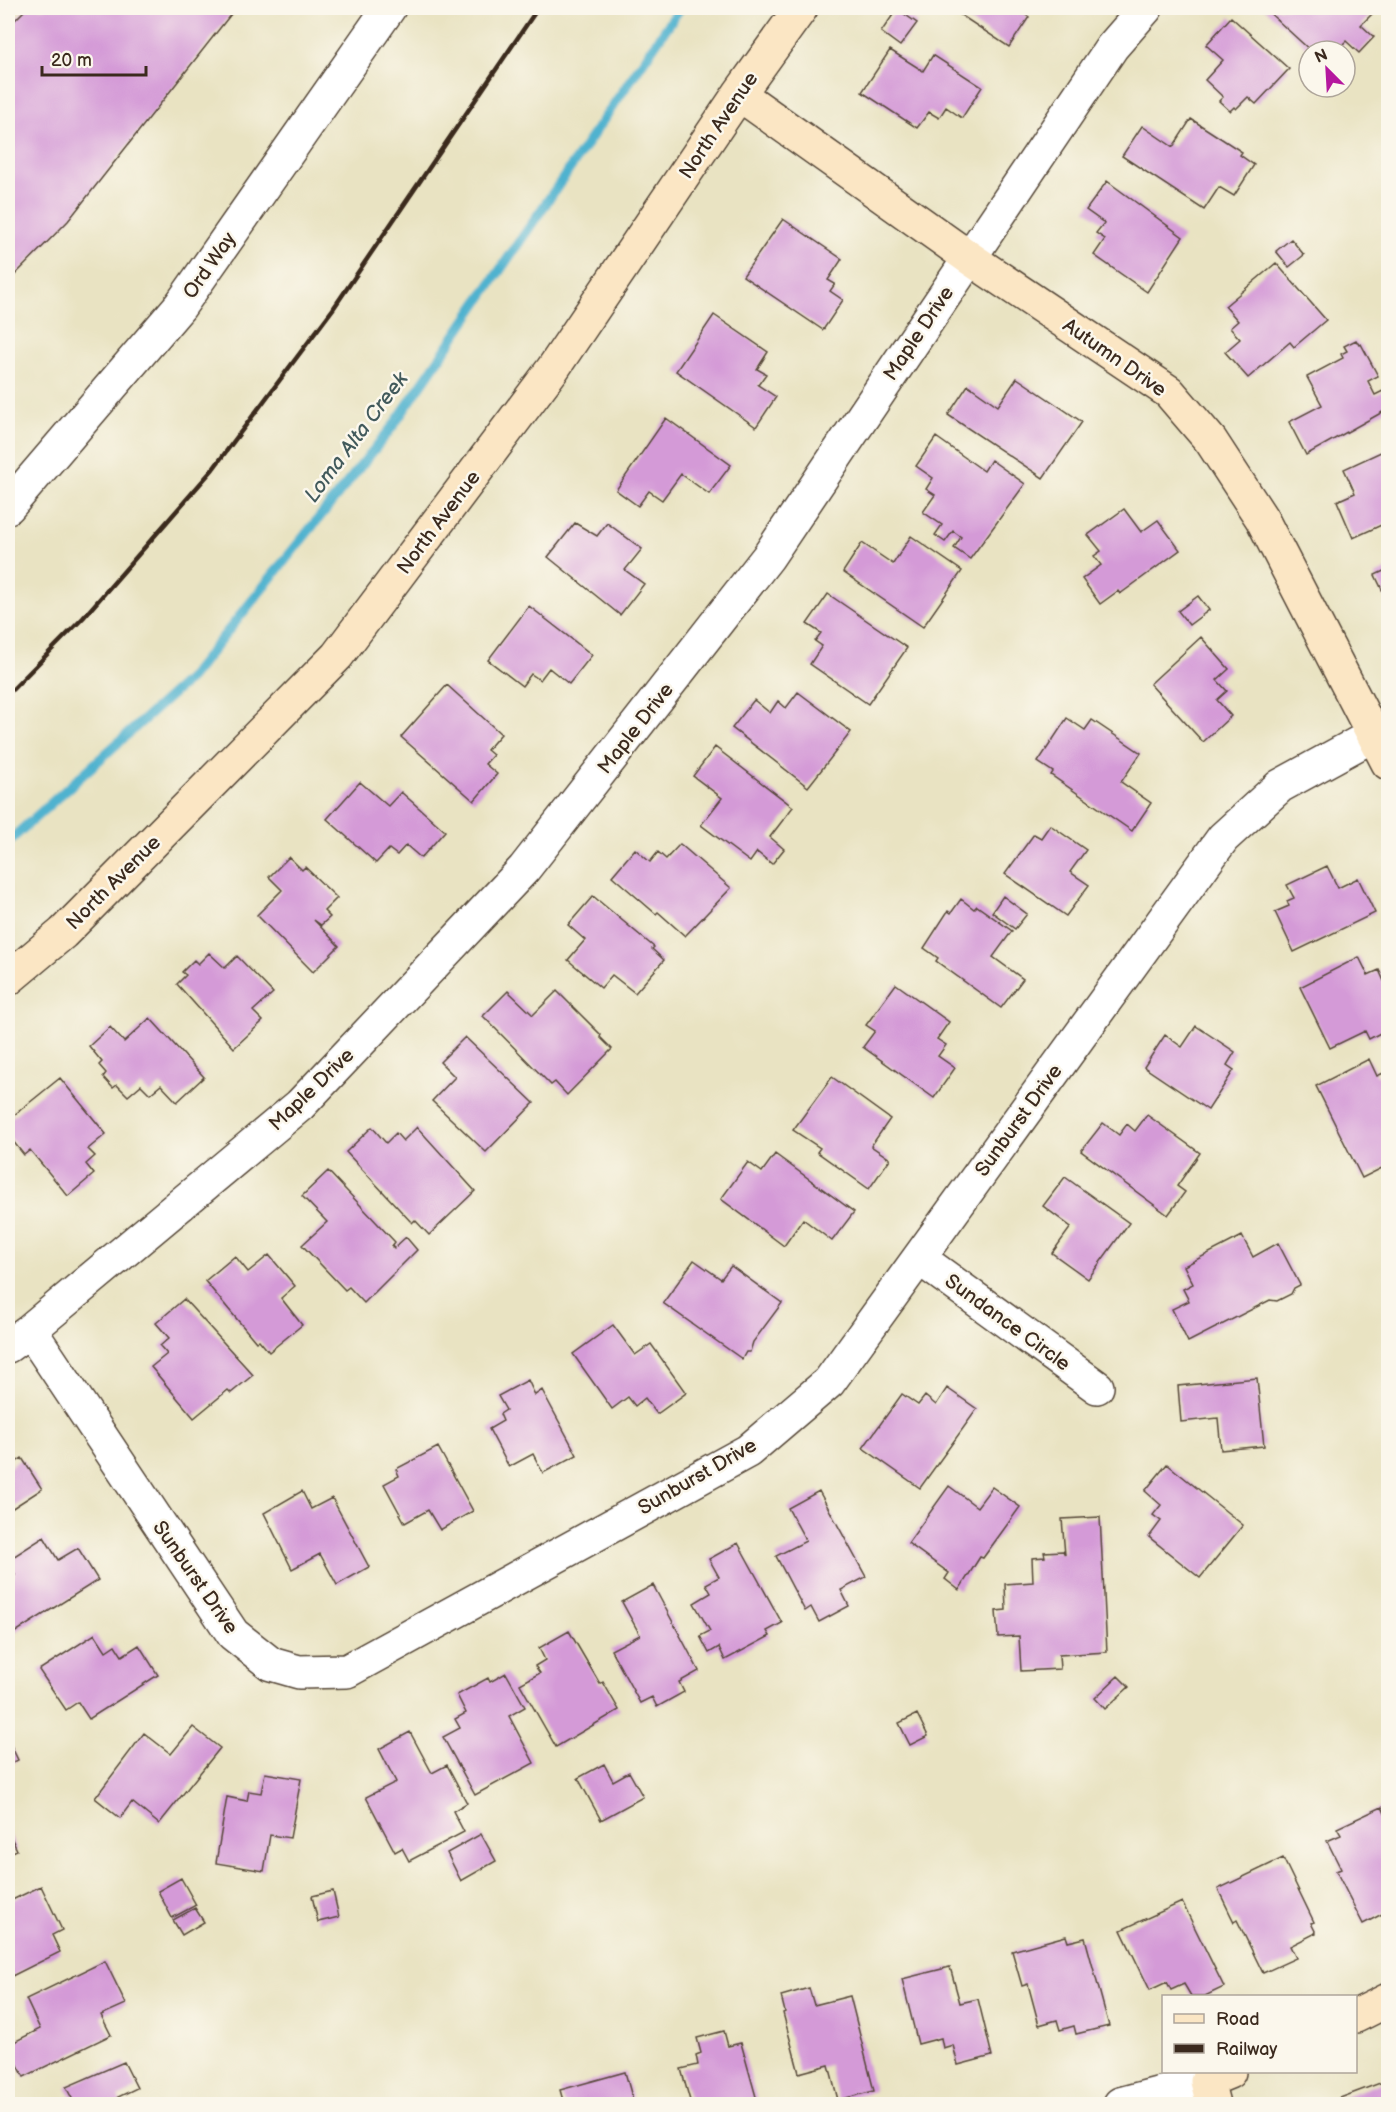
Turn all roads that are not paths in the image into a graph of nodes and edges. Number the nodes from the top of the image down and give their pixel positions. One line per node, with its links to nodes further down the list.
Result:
1 (389, 8): 6 (street, Ord Way)
2 (801, 8): 4 (main road, North Avenue)
3 (1146, 8): 5 (street, Maple Drive)
4 (739, 94): 5 (main road, Autumn Drive); 8 (main road, North Avenue)
5 (968, 257): 7 (main road, Autumn Drive); 10 (street, Maple Drive)
6 (8, 507)
7 (1384, 742): 9 (street, Sunburst Drive)
8 (8, 979)
9 (919, 1258): 10 (street, Sunburst Drive); 11 (street, Sundance Circle)
10 (19, 1338)
11 (1097, 1387)
12 (1389, 2000): 13 (main road)
13 (1357, 2016)
14 (1216, 2086): 15 (street)
15 (1120, 2104)

